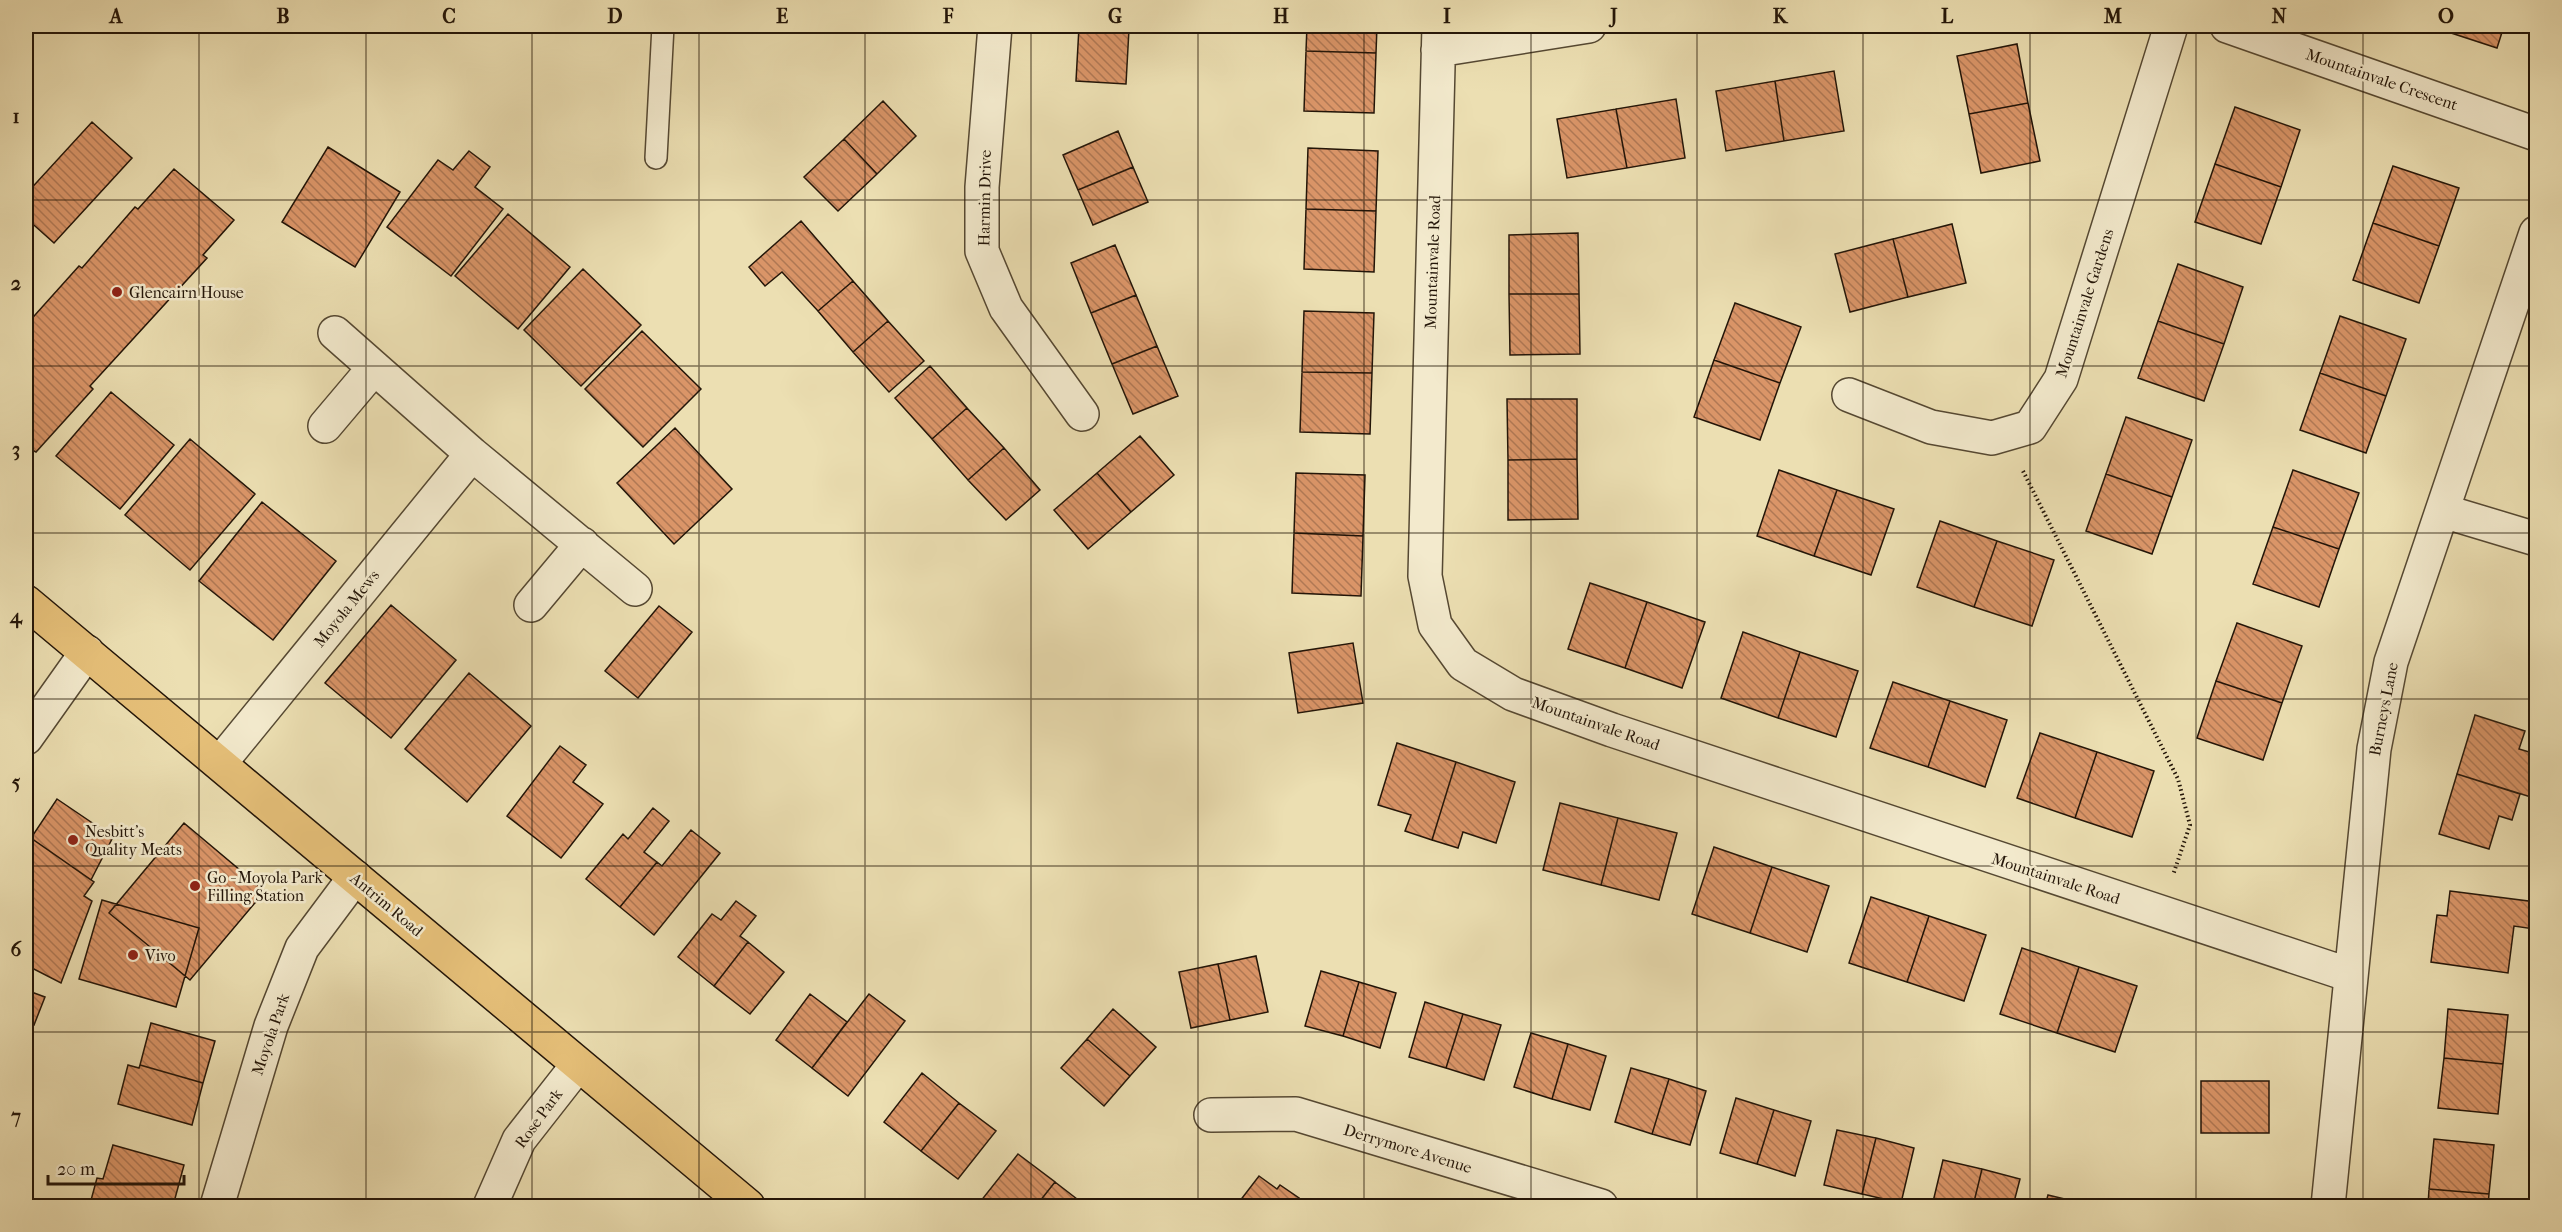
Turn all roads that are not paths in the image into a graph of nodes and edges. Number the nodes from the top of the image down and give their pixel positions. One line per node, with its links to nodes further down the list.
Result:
1 (663, 26): 8 (lane)
2 (994, 26): 13 (street, Harmin Drive)
3 (1589, 26): 6 (street)
4 (2171, 26): 12 (street, Mountainvale Gardens)
5 (2227, 26): 7 (street, Mountainvale Crescent)
6 (1438, 38): 26 (street, Mountainvale Road)
7 (2536, 134)
8 (656, 158)
9 (2536, 233): 16 (street, Burneys Lane)
10 (335, 333): 11 (street)
11 (374, 368): 14 (street); 15 (street)
12 (1849, 395)
13 (1082, 414)
14 (325, 426)
15 (472, 454): 18 (street); 24 (street, Moyola Mews)
16 (2443, 511): 17 (street); 26 (street, Burneys Lane)
17 (2536, 539)
18 (582, 544): 19 (street); 21 (street)
19 (635, 589)
20 (26, 602): 22 (main road, Antrim Road)
21 (531, 605)
22 (87, 652): 23 (street); 24 (main road, Antrim Road)
23 (26, 738)
24 (220, 763): 25 (main road, Antrim Road)
25 (355, 877): 27 (main road, Antrim Road); 29 (street, Moyola Park)
26 (2350, 975): 33 (street, Burneys Lane)
27 (577, 1066): 30 (street, Rose Park); 31 (main road, Antrim Road)
28 (1211, 1115): 32 (street, Derrymore Avenue)
29 (217, 1206)
30 (490, 1206)
31 (748, 1206)
32 (1601, 1206)
33 (2328, 1206)

